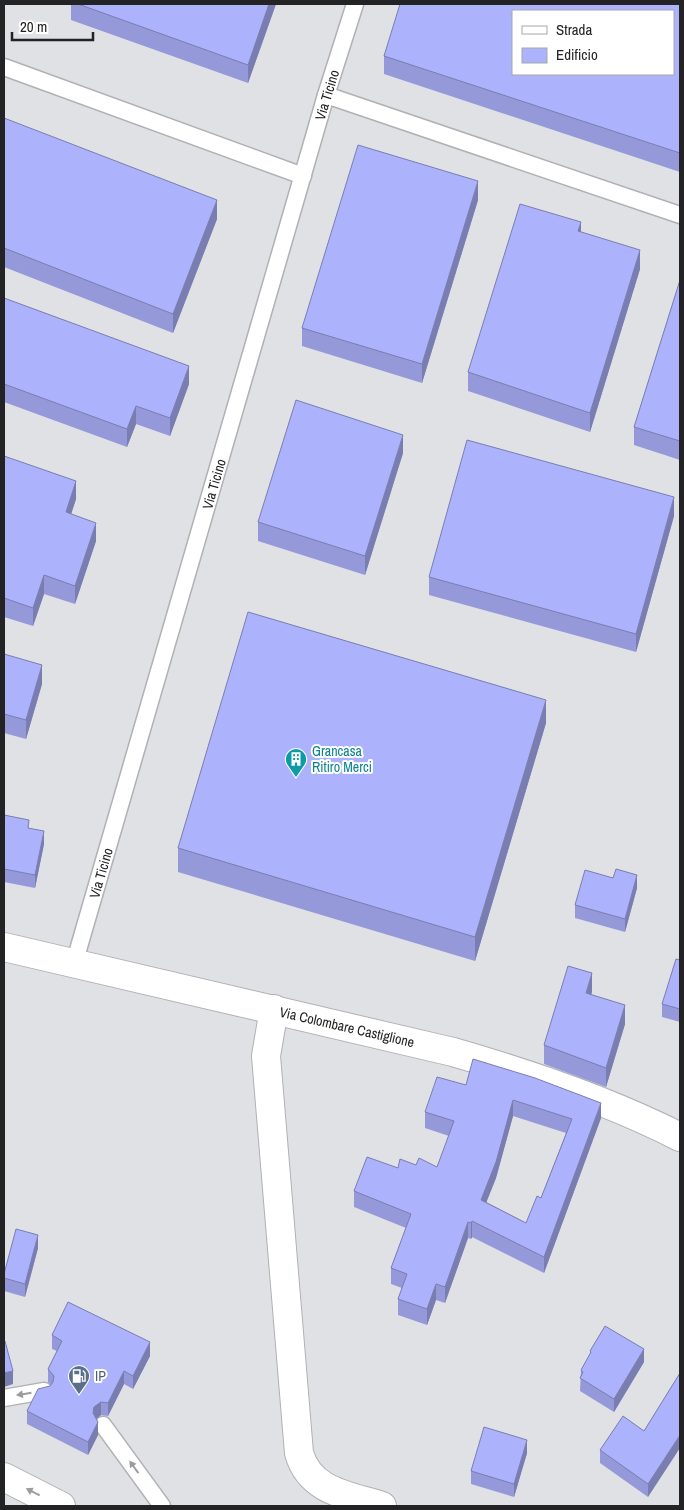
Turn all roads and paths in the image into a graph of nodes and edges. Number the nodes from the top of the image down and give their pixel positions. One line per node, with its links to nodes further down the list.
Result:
1 (355, 4): 3 (lane, Via Ticino)
2 (4, 67): 4 (lane)
3 (326, 95): 4 (lane, Via Ticino); 5 (lane)
4 (303, 176): 7 (lane, Via Ticino)
5 (680, 215)
6 (4, 947): 7 (main road, Via Colombare Castiglione)
7 (74, 964): 8 (main road, Via Colombare Castiglione)
8 (274, 1009): 9 (main road, Via Colombare Castiglione); 16 (main road)
9 (680, 1137)
10 (44, 1391): 11 (lane, one-way to 11)
11 (4, 1398)
12 (103, 1425): 15 (lane, one-way to 12)
13 (4, 1477): 14 (main road, one-way to 13)
14 (61, 1506)
15 (162, 1506)
16 (382, 1506)

